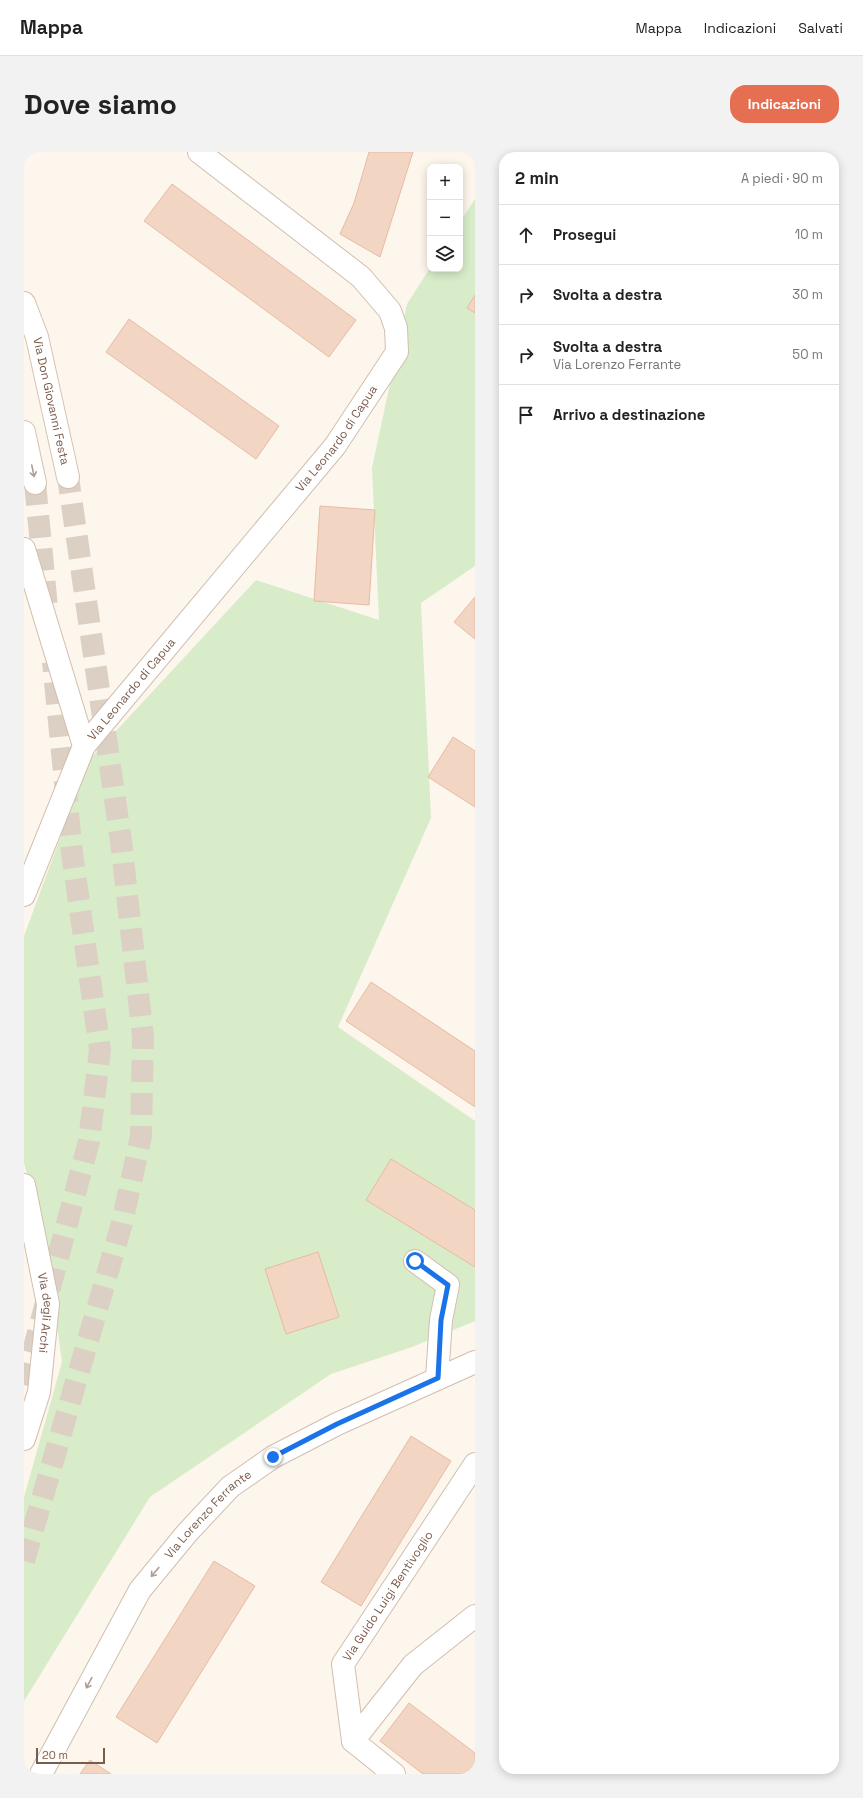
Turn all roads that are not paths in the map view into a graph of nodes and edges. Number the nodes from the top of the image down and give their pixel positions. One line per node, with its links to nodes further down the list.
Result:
1 (199, 152): 7 (street, Via Leonardo di Capua)
2 (24, 303): 4 (street, Via Don Giovanni Festa)
3 (24, 432): 5 (street, one-way to 5)
4 (68, 477)
5 (35, 483)
6 (24, 549): 7 (street)
7 (84, 746): 8 (street, Via Leonardo di Capua)
8 (24, 895)
9 (24, 1185): 13 (street, Via degli Archi)
10 (415, 1261): 12 (street)
11 (475, 1362): 12 (street, Via Lorenzo Ferrante)
12 (438, 1378): 17 (street, Via Lorenzo Ferrante, one-way to 17)
13 (24, 1439)
14 (475, 1464): 16 (street, Via Guido Luigi Bentivoglio)
15 (475, 1616): 16 (street)
16 (353, 1741): 18 (street)
17 (41, 1774)
18 (394, 1774)

